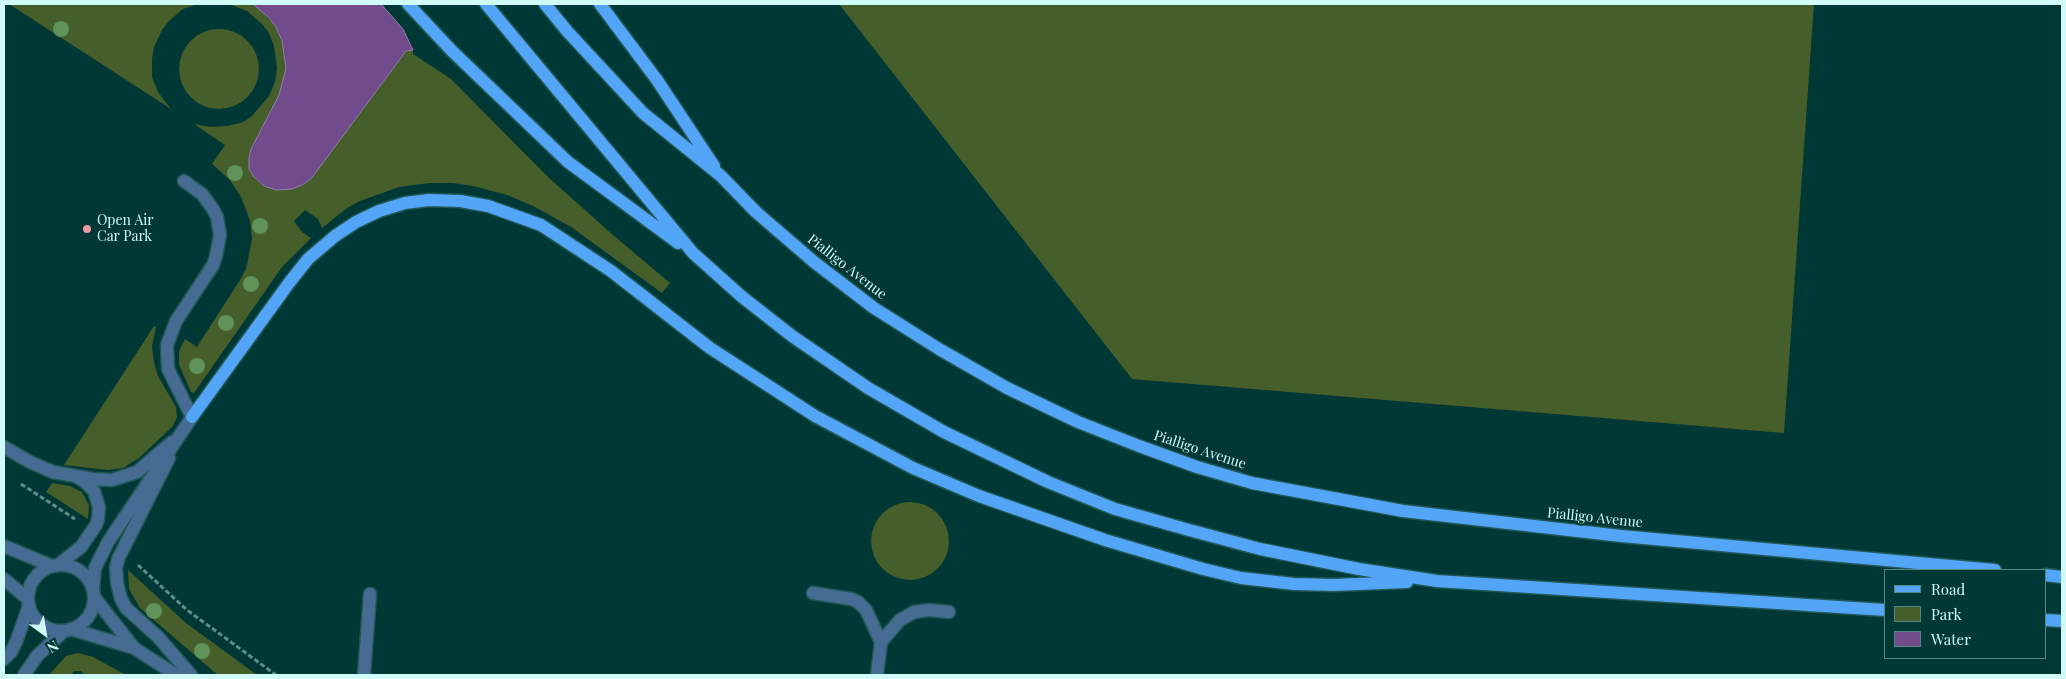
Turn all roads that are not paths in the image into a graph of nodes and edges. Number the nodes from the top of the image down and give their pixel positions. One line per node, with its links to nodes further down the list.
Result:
1 (408, 4): 7 (main road)
2 (486, 4): 7 (main road)
3 (545, 4): 5 (main road, Pialligo Avenue)
4 (600, 4): 5 (main road)
5 (721, 176): 14 (main road, Pialligo Avenue)
6 (184, 181): 8 (street)
7 (693, 253): 18 (main road)
8 (192, 417): 9 (street); 18 (main road)
9 (180, 435): 11 (street); 20 (street); 33 (street)
10 (4, 447): 11 (street)
11 (72, 475): 13 (street)
12 (4, 546): 13 (street)
13 (55, 566): 20 (street); 22 (street)
14 (1984, 569)
15 (2046, 575): 16 (main road)
16 (2062, 577)
17 (4, 578): 22 (street)
18 (1437, 581): 23 (main road)
19 (813, 593): 28 (street)
20 (93, 594): 27 (street); 29 (street)
21 (370, 594): 34 (street)
22 (28, 603): 27 (street); 30 (street)
23 (1884, 610)
24 (949, 612): 28 (street)
25 (2046, 620): 26 (main road)
26 (2062, 621)
27 (67, 630): 29 (street); 31 (street)
28 (881, 642): 35 (street)
29 (134, 648): 32 (street)
30 (4, 659)
31 (24, 675)
32 (176, 675)
33 (191, 675)
34 (364, 675)
35 (877, 675)

